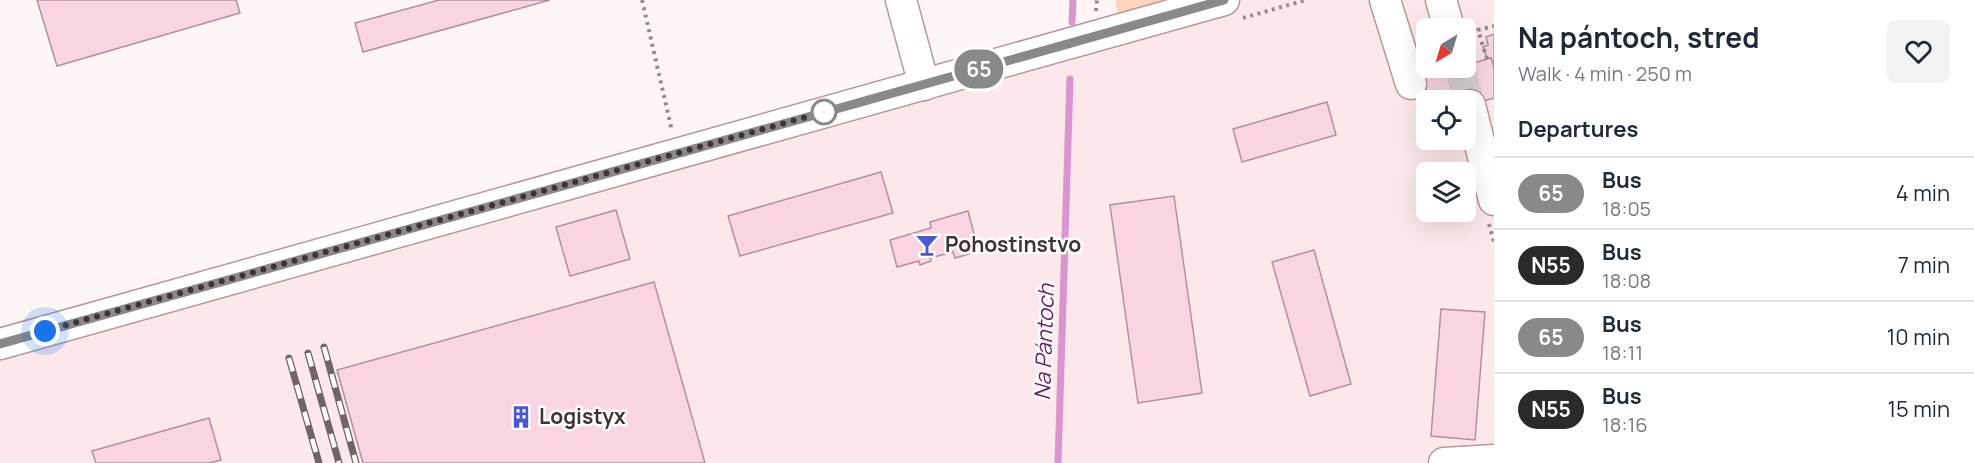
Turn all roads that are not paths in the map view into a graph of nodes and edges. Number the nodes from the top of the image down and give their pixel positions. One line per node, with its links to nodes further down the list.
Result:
1 (901, 0): 7 (street)
2 (1224, 0): 7 (street)
3 (1385, 0): 6 (street)
4 (1441, 0): 5 (street)
5 (1446, 18)
6 (1411, 84)
7 (924, 85): 11 (street)
8 (1476, 116): 9 (street)
9 (1486, 135): 10 (street)
10 (1486, 207)
11 (0, 344)
12 (1494, 460): 13 (street)
13 (1444, 463)

